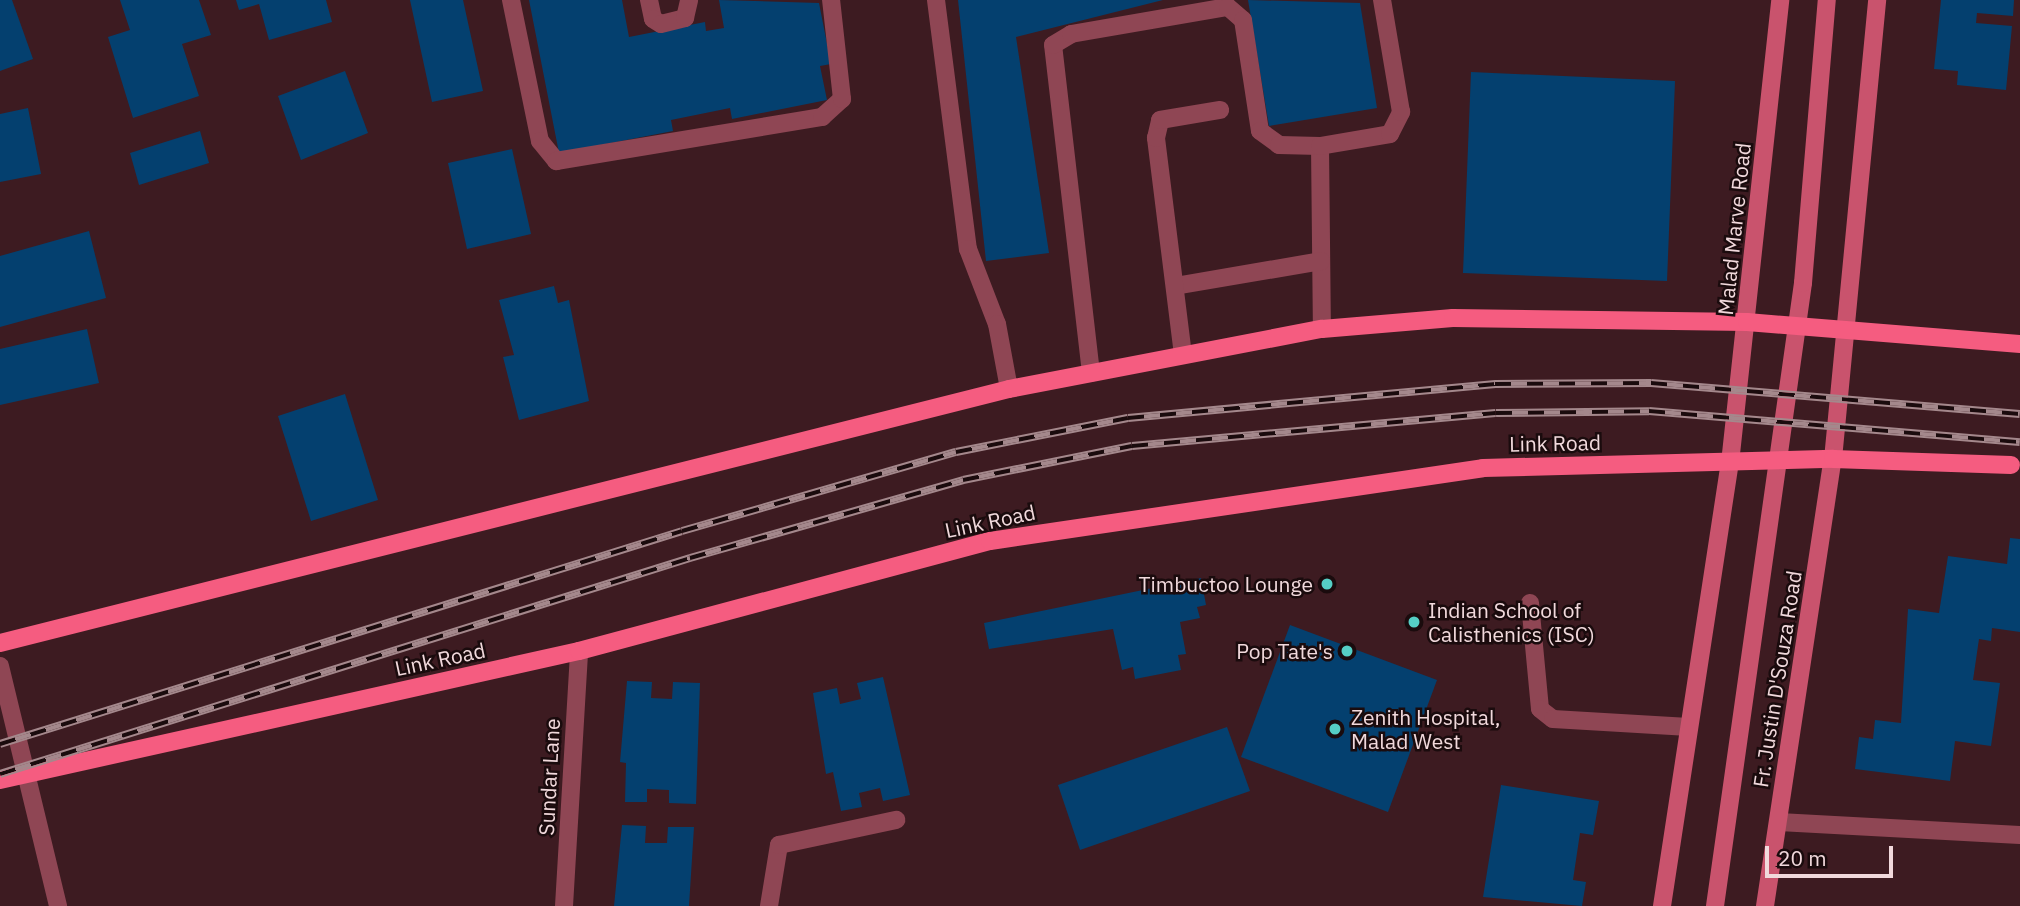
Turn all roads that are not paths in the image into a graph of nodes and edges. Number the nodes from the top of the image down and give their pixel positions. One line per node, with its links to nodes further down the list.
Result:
1 (511, 0): 4 (street)
2 (649, 0): 3 (street)
3 (689, 0)
4 (831, 0)
5 (936, 0): 20 (street)
6 (1382, 0): 11 (street)
7 (1780, 0): 14 (main road, Malad Marve Road)
8 (1827, 0): 38 (main road)
9 (1877, 0): 15 (main road)
10 (1220, 110): 13 (street)
11 (1320, 146): 12 (street); 19 (street)
12 (1321, 261): 13 (street); 16 (street)
13 (1175, 286): 18 (street)
14 (1748, 322): 15 (main road); 16 (main road); 22 (main road, Malad Marve Road)
15 (1849, 327): 17 (main road); 21 (main road)
16 (1322, 328): 18 (main road)
17 (2020, 344)
18 (1183, 355): 19 (main road)
19 (1091, 373): 20 (main road)
20 (1009, 389): 25 (main road)
21 (1833, 459): 22 (main road, Link Road); 23 (main road, Link Road); 32 (main road, Fr. Justin D'Souza Road)
22 (1730, 463): 26 (main road, Link Road); 28 (main road)
23 (2011, 465)
24 (1530, 603): 28 (street)
25 (0, 643)
26 (579, 651): 29 (main road, Link Road); 35 (street, Sundar Lane)
27 (0, 666): 29 (street)
28 (1689, 727): 37 (main road)
29 (30, 772): 30 (main road, Link Road); 34 (street)
30 (0, 780)
31 (896, 820): 36 (street)
32 (1779, 822): 33 (street); 39 (main road, Fr. Justin D'Souza Road)
33 (2020, 835)
34 (58, 906)
35 (564, 906)
36 (769, 906)
37 (1662, 906)
38 (1715, 906)
39 (1765, 906)

